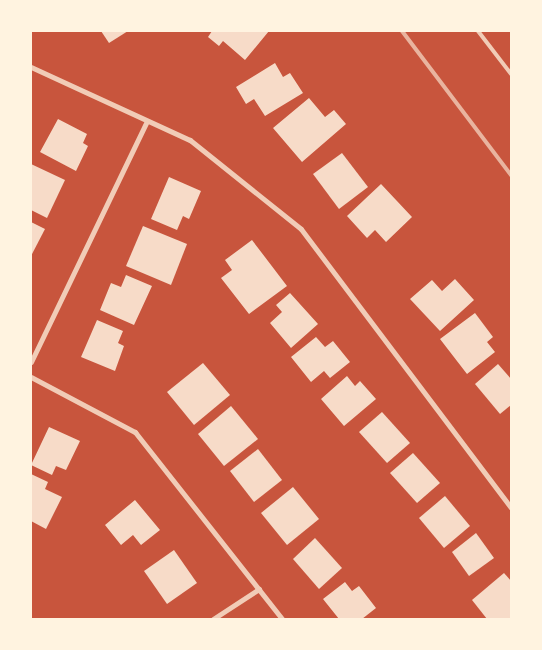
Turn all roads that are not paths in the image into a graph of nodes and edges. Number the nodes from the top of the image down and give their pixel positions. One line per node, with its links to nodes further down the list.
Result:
1 (478, 31): 3 (lane)
2 (31, 66): 4 (street)
3 (511, 74)
4 (147, 121): 5 (street); 7 (street)
5 (31, 362)
6 (31, 377): 8 (street)
7 (511, 508)
8 (259, 589): 9 (street); 10 (street)
9 (213, 619)
10 (282, 619)

